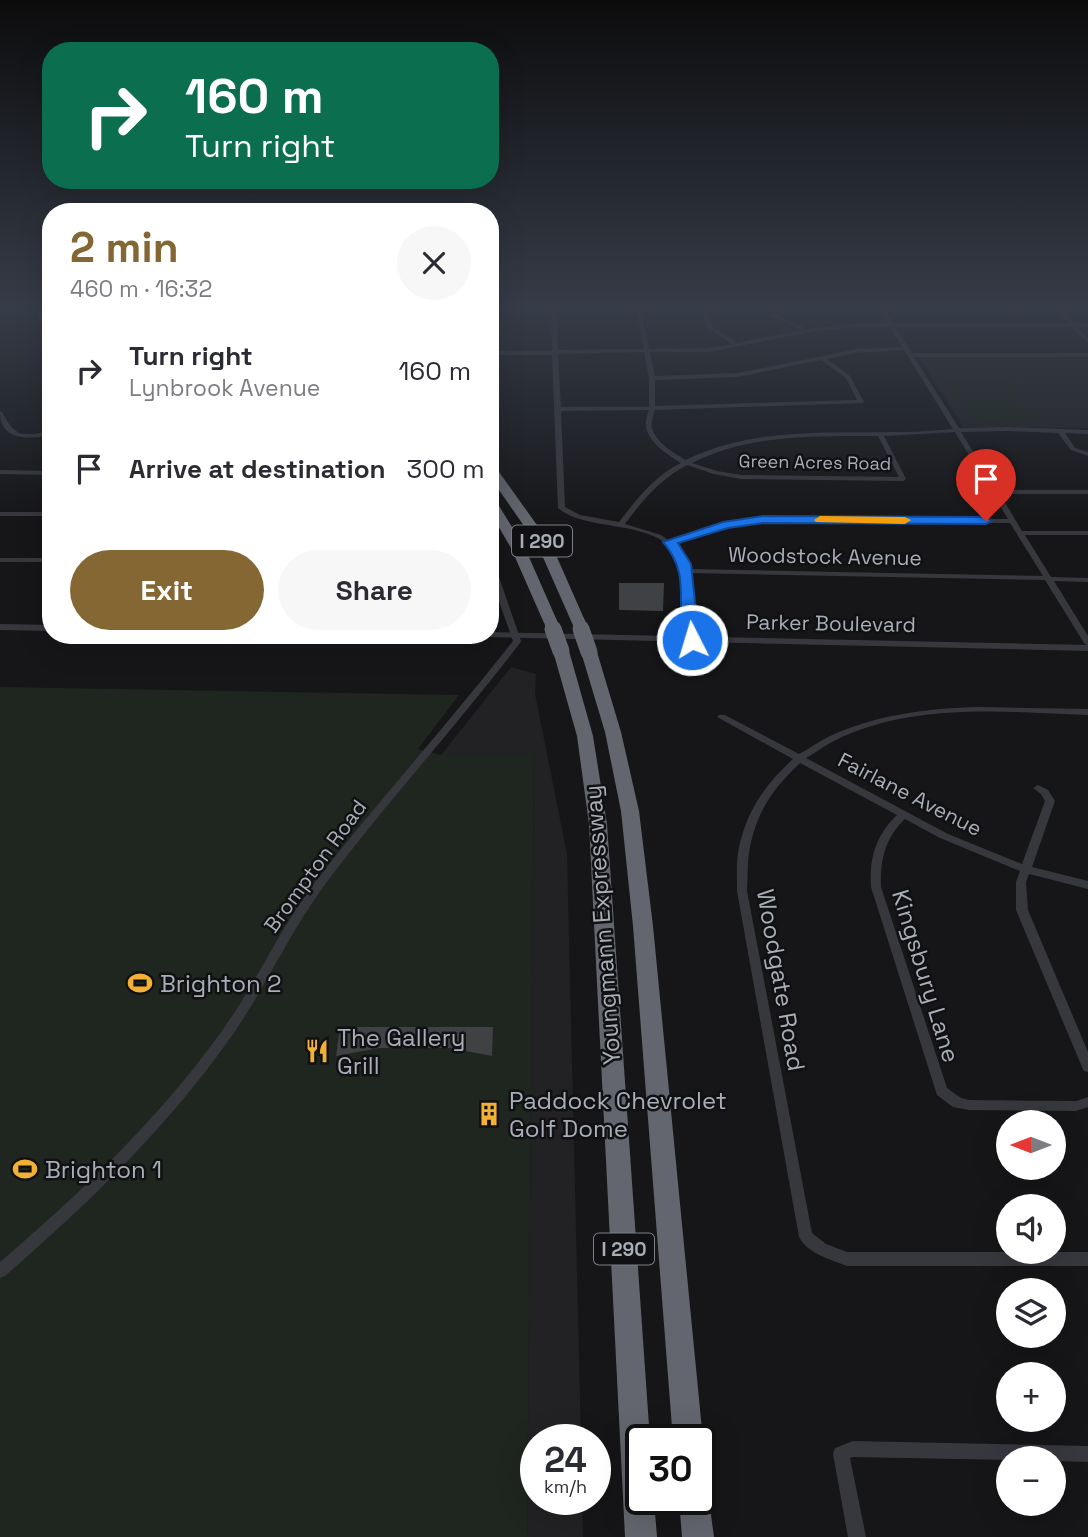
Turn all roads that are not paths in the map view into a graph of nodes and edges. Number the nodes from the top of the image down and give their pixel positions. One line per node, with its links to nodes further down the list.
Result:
1 (555, 378): 6 (street)
2 (652, 378): 3 (street); 7 (street, Green Acres Road)
3 (658, 378)
4 (848, 378): 7 (street)
5 (925, 378): 9 (street)
6 (556, 409): 7 (street); 25 (street)
7 (652, 409): 15 (street, Green Acres Road)
8 (0, 413): 12 (street)
9 (957, 430): 10 (street); 13 (street); 19 (street)
10 (1060, 431): 11 (street); 14 (street)
11 (1088, 432)
12 (42, 434)
13 (880, 434): 15 (street); 15 (street, Green Acres Road)
14 (1088, 454)
15 (686, 463): 25 (street)
16 (0, 472): 17 (street)
17 (42, 473)
18 (499, 481): 52 (highway, Youngmann Expressway / I 290, bridge)
19 (995, 492): 20 (street); 24 (street)
20 (1088, 492)
21 (0, 513): 22 (street)
22 (42, 514)
23 (499, 516): 55 (highway, Youngmann Expressway / I 290, bridge)
24 (1013, 521): 26 (street); 28 (street)
25 (621, 524): 28 (street)
26 (1020, 533): 27 (street); 32 (street)
27 (1088, 533)
28 (669, 542): 31 (street)
29 (0, 560): 30 (street)
30 (42, 561)
31 (686, 571): 32 (street, Woodstock Avenue); 39 (street)
32 (1048, 579): 33 (street, Woodstock Avenue); 40 (street)
33 (1088, 580)
34 (499, 589): 38 (street)
35 (0, 627): 36 (street)
36 (42, 628)
37 (499, 635): 38 (street, Parker Boulevard)
38 (515, 635): 39 (street, Parker Boulevard); 51 (street, Brompton Road)
39 (692, 640): 40 (street, Parker Boulevard)
40 (1088, 645)
41 (1088, 712): 43 (street, Woodgate Road)
42 (722, 716): 43 (street, Fairlane Avenue)
43 (799, 758): 45 (street, Fairlane Avenue); 50 (street, Woodgate Road)
44 (1038, 788): 46 (street)
45 (902, 815): 46 (street, Fairlane Avenue); 49 (street, Kingsbury Lane)
46 (1025, 869): 47 (street, Fairlane Avenue); 48 (street)
47 (1088, 885)
48 (1088, 1067)
49 (1088, 1102)
50 (1088, 1259)
51 (0, 1271)
52 (687, 1424)
53 (1088, 1454): 57 (street)
54 (696, 1515): 56 (highway)
55 (641, 1537)
56 (698, 1537)
57 (857, 1537)

